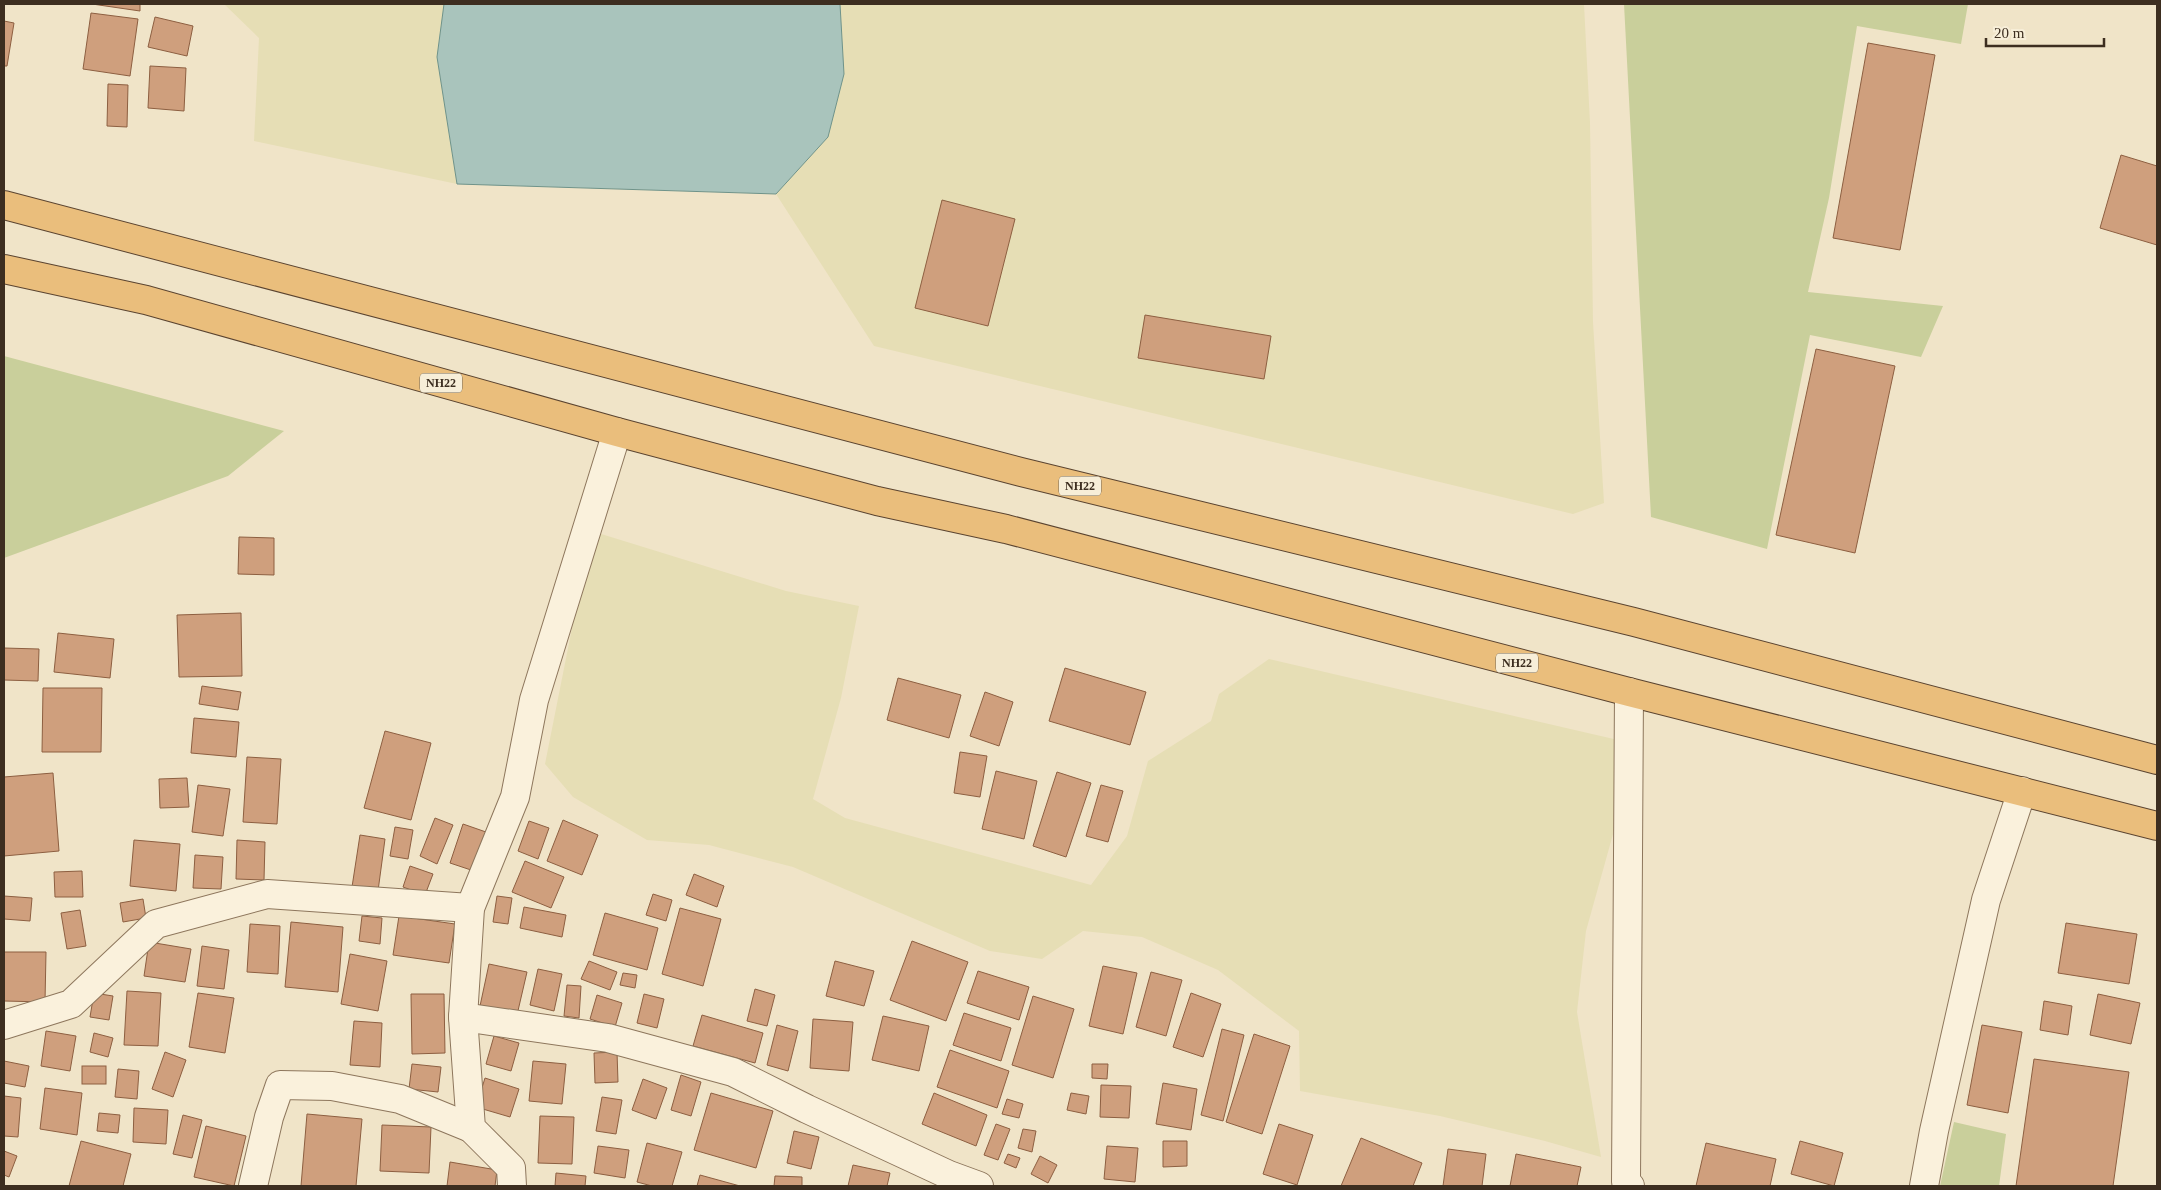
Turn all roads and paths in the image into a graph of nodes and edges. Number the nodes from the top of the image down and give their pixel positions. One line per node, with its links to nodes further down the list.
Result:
1 (4, 205): 5 (highway, NH22)
2 (4, 269): 3 (highway, NH22)
3 (617, 432): 4 (highway, NH22); 8 (street)
4 (1629, 692): 6 (highway, NH22); 15 (street)
5 (2157, 760)
6 (2022, 791): 7 (highway, NH22); 16 (street)
7 (2157, 826)
8 (470, 908): 9 (street); 10 (street)
9 (463, 1018): 11 (street); 14 (street)
10 (4, 1026)
11 (471, 1128): 12 (street); 13 (street)
12 (253, 1186)
13 (512, 1186)
14 (979, 1186)
15 (1630, 1186)
16 (1924, 1186)

